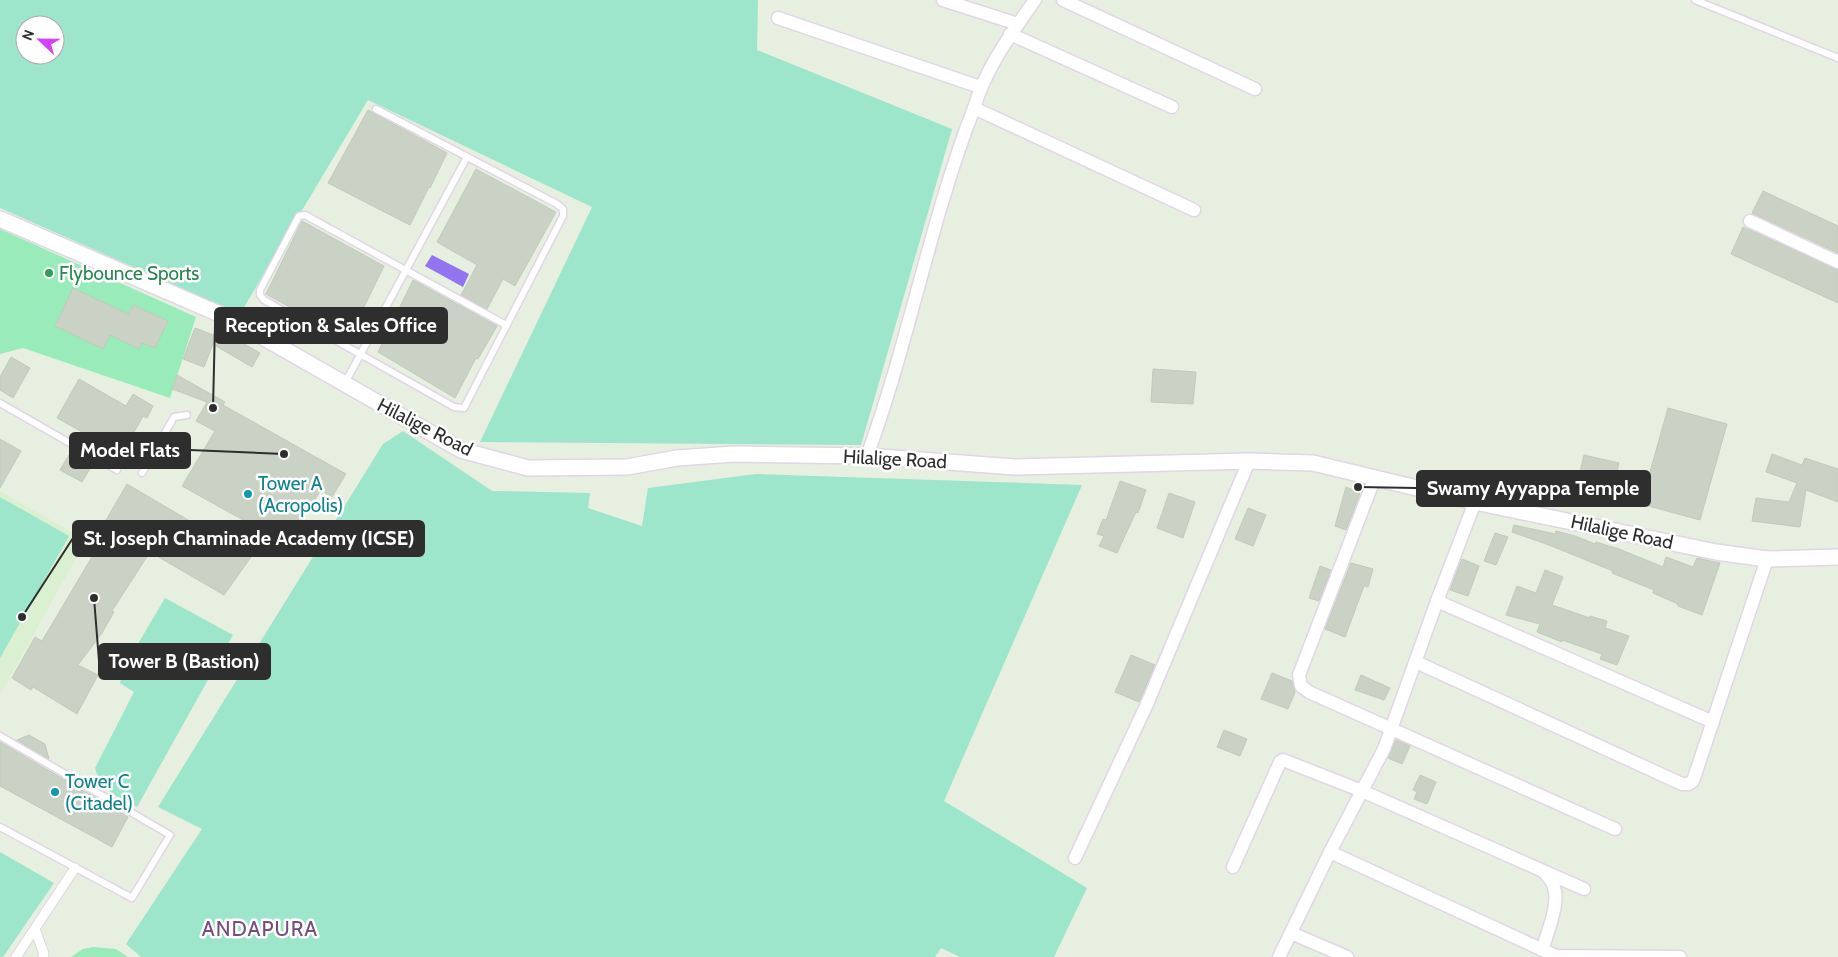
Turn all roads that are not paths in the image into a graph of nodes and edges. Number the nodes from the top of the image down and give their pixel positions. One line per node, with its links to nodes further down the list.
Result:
1 (943, 0): 6 (street)
2 (1035, 0): 6 (street)
3 (1063, 0): 9 (street)
4 (1695, 0): 7 (lane)
5 (778, 18): 8 (street)
6 (1014, 29): 8 (street); 10 (street)
7 (1838, 58)
8 (980, 87): 11 (street)
9 (1255, 89)
10 (1172, 107)
11 (974, 108): 14 (street); 24 (street)
12 (376, 109): 13 (lane)
13 (467, 157): 18 (lane); 19 (lane)
14 (1194, 210)
15 (0, 219): 21 (street, Hilalige Road)
16 (1750, 221): 17 (street)
17 (1838, 262)
18 (407, 270): 19 (lane); 20 (lane); 20 (lane)
19 (506, 325): 20 (lane)
20 (361, 354): 21 (lane)
21 (345, 384): 24 (street, Hilalige Road)
22 (0, 403): 26 (lane)
23 (187, 415): 27 (lane)
24 (867, 456): 25 (street, Hilalige Road)
25 (1249, 461): 28 (street, Hilalige Road); 41 (street)
26 (117, 470)
27 (142, 473)
28 (1375, 477): 29 (street, Hilalige Road); 35 (street)
29 (1475, 502): 31 (street, Hilalige Road); 32 (street)
30 (1838, 557): 31 (street, Hilalige Road)
31 (1767, 559): 34 (street)
32 (1437, 601): 33 (street); 34 (street)
33 (1416, 662): 34 (street); 35 (street)
34 (1713, 722)
35 (1392, 728): 37 (street); 39 (street)
36 (0, 736): 43 (lane)
37 (1362, 791): 40 (street); 42 (street); 44 (street)
38 (0, 827): 43 (lane)
39 (1615, 829)
40 (1330, 852): 47 (street); 48 (street)
41 (1075, 858)
42 (1233, 867)
43 (75, 868): 46 (street)
44 (1543, 870): 45 (street); 48 (street)
45 (1584, 889)
46 (35, 929): 49 (street); 50 (street)
47 (1291, 933): 51 (street); 52 (street)
48 (1542, 950): 53 (street)
49 (16, 957)
50 (43, 957)
51 (1279, 957)
52 (1347, 957)
53 (1680, 957)

